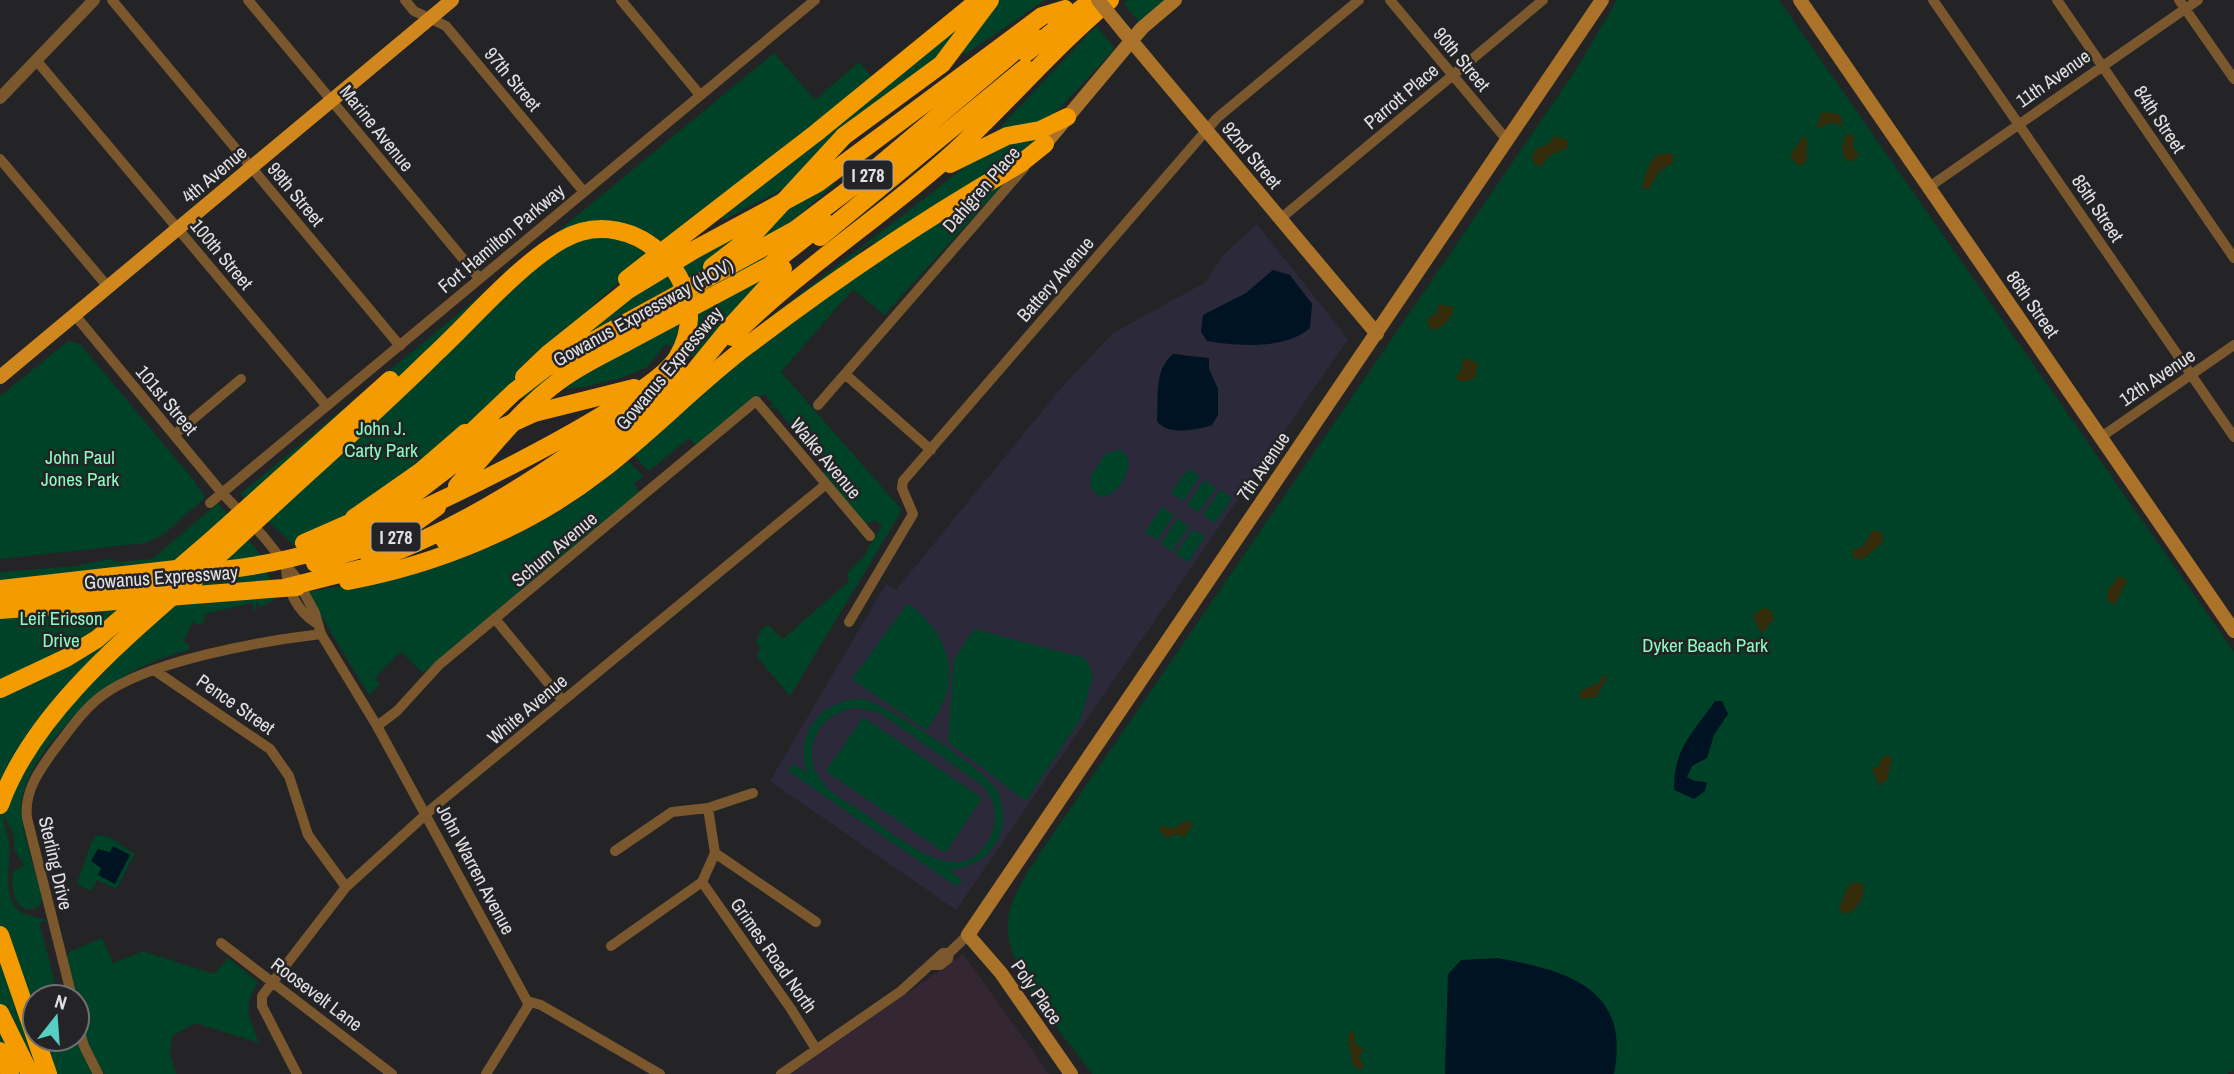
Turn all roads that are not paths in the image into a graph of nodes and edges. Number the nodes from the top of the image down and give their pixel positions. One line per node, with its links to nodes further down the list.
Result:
1 (94, 0): 27 (street)
2 (113, 0): 40 (street, 99th Street)
3 (248, 0): 33 (street, Marine Avenue)
4 (405, 0): 24 (street, 97th Street)
5 (452, 0): 24 (main road, 4th Avenue)
6 (621, 0): 31 (street)
7 (979, 0): 53 (highway)
8 (990, 0): 49 (highway, bridge)
9 (1092, 0): 80 (highway, Gowanus Expressway (HOV) / I 278, bridge)
10 (1098, 0): 26 (main road, 92nd Street, bridge)
11 (1110, 0): 25 (highway, Gowanus Expressway / I 278)
12 (1175, 0): 26 (main road, Dahlgren Place)
13 (1359, 0): 36 (street, Battery Avenue)
14 (1390, 0): 29 (street, 90th Street)
15 (1544, 0): 29 (street, Parrott Place)
16 (1602, 0): 37 (main road, 7th Avenue)
17 (1800, 0): 41 (main road, 86th Street)
18 (1933, 0): 35 (street, 85th Street)
19 (2057, 0): 28 (street, 84th Street)
20 (2198, 0): 23 (street, 11th Avenue)
21 (808, 2): 31 (street, Fort Hamilton Parkway)
22 (1071, 4): 49 (highway, Gowanus Expressway / I 278); 53 (highway, Gowanus Expressway / I 278)
23 (2182, 4): 28 (street, 11th Avenue); 30 (street)
24 (429, 19): 33 (main road, 4th Avenue); 42 (street, 97th Street)
25 (1086, 21): 43 (highway, Gowanus Expressway / I 278); 68 (highway, Gowanus Expressway / I 278, bridge)
26 (1128, 37): 34 (main road, Dahlgren Place); 36 (main road, 92nd Street)
27 (36, 60): 32 (street); 45 (street, 100th Street)
28 (2102, 65): 35 (street, 11th Avenue); 46 (street, 84th Street)
29 (1453, 76): 37 (street, 90th Street); 44 (street, Parrott Place)
30 (2234, 79)
31 (700, 95): 42 (street, Fort Hamilton Parkway)
32 (0, 98)
33 (332, 100): 40 (main road, 4th Avenue); 47 (street, Marine Avenue)
34 (1067, 117): 38 (main road, Dahlgren Place); 43 (highway)
35 (2018, 123): 41 (street, 11th Avenue); 59 (street, 85th Street)
36 (1207, 132): 44 (main road, 92nd Street); 69 (street, Battery Avenue)
37 (1507, 140): 54 (main road, 7th Avenue)
38 (1045, 144): 58 (street, Dahlgren Place); 68 (highway, bridge)
39 (0, 159): 48 (street)
40 (251, 167): 45 (main road, 4th Avenue); 57 (street, 99th Street)
41 (1929, 187): 66 (main road, 86th Street)
42 (584, 192): 47 (street, Fort Hamilton Parkway)
43 (905, 192): 55 (highway, Gowanus Expressway / I 278)
44 (1280, 219): 54 (main road, 92nd Street)
45 (178, 229): 48 (main road, 4th Avenue); 63 (street, 100th Street)
46 (2234, 258)
47 (480, 278): 57 (street, Fort Hamilton Parkway)
48 (108, 286): 50 (main road, 4th Avenue)
49 (649, 309): 78 (highway, Gowanus Expressway / I 278, bridge)
50 (74, 314): 60 (main road, 4th Avenue); 65 (street, 101st Street)
51 (477, 315): 75 (highway, bridge); 76 (highway, bridge); 78 (highway, bridge)
52 (452, 325): 75 (highway, bridge); 77 (highway, bridge); 79 (highway, bridge)
53 (573, 333): 76 (highway, Gowanus Expressway / I 278, bridge)
54 (1377, 334): 99 (main road, 7th Avenue)
55 (732, 337)
56 (2234, 345): 59 (street, 12th Avenue)
57 (400, 346): 63 (street, Fort Hamilton Parkway)
58 (845, 374): 64 (street, Dahlgren Place); 69 (street)
59 (2192, 375): 66 (street, 12th Avenue); 67 (street, 85th Street)
60 (0, 377)
61 (241, 380): 65 (street)
62 (756, 401): 70 (street, Walke Avenue); 81 (street, Schum Avenue)
63 (326, 405): 71 (street, Fort Hamilton Parkway)
64 (818, 405)
65 (174, 435): 71 (street, 101st Street)
66 (2101, 437): 83 (main road, 86th Street)
67 (2234, 437)
68 (639, 439): 79 (highway, Gowanus Expressway / I 278, bridge)
69 (931, 450): 82 (street, Battery Avenue)
70 (825, 485): 74 (street, Walke Avenue); 87 (street, White Avenue)
71 (222, 493): 72 (street, Fort Hamilton Parkway); 73 (street, 101st Street)
72 (210, 503)
73 (235, 508): 76 (street, John Warren Avenue)
74 (870, 536)
75 (222, 541): 86 (highway); 90 (highway)
76 (286, 560): 80 (highway, Gowanus Expressway / I 278, bridge); 84 (street, John Warren Avenue)
77 (369, 562)
78 (174, 572): 80 (highway, I 278, bridge)
79 (284, 588): 80 (highway, Gowanus Expressway / I 278, bridge)
80 (0, 599)
81 (496, 620): 87 (street); 88 (street, Schum Avenue)
82 (849, 622)
83 (2234, 631)
84 (321, 634): 85 (street, Sterling Drive); 88 (street, John Warren Avenue)
85 (154, 670): 96 (street, Pence Street); 103 (street, Sterling Drive)
86 (0, 689)
87 (563, 701): 92 (street, White Avenue)
88 (377, 726): 92 (street, John Warren Avenue)
89 (753, 793): 91 (street)
90 (0, 805)
91 (708, 808): 93 (street); 94 (street)
92 (428, 815): 96 (street, White Avenue); 104 (street, John Warren Avenue)
93 (615, 850)
94 (715, 853): 95 (street); 97 (street)
95 (702, 882): 101 (street); 106 (street, Grimes Road North)
96 (346, 887): 102 (street, White Avenue)
97 (816, 922)
98 (0, 935): 111 (highway)
99 (968, 935): 106 (street, 7th Avenue); 118 (main road, Poly Place)
100 (221, 943): 102 (street, Roosevelt Lane)
101 (611, 946)
102 (272, 981): 113 (street); 114 (street, Roosevelt Lane)
103 (68, 983)
104 (527, 1001): 115 (street); 116 (street)
105 (0, 1013): 110 (highway)
106 (816, 1049): 117 (street, 7th Avenue)
107 (0, 1051): 109 (highway)
108 (88, 1053): 112 (street)
109 (10, 1074)
110 (30, 1074)
111 (48, 1074)
112 (98, 1074)
113 (297, 1074)
114 (392, 1074)
115 (486, 1074)
116 (660, 1074)
117 (781, 1074)
118 (1071, 1074)

